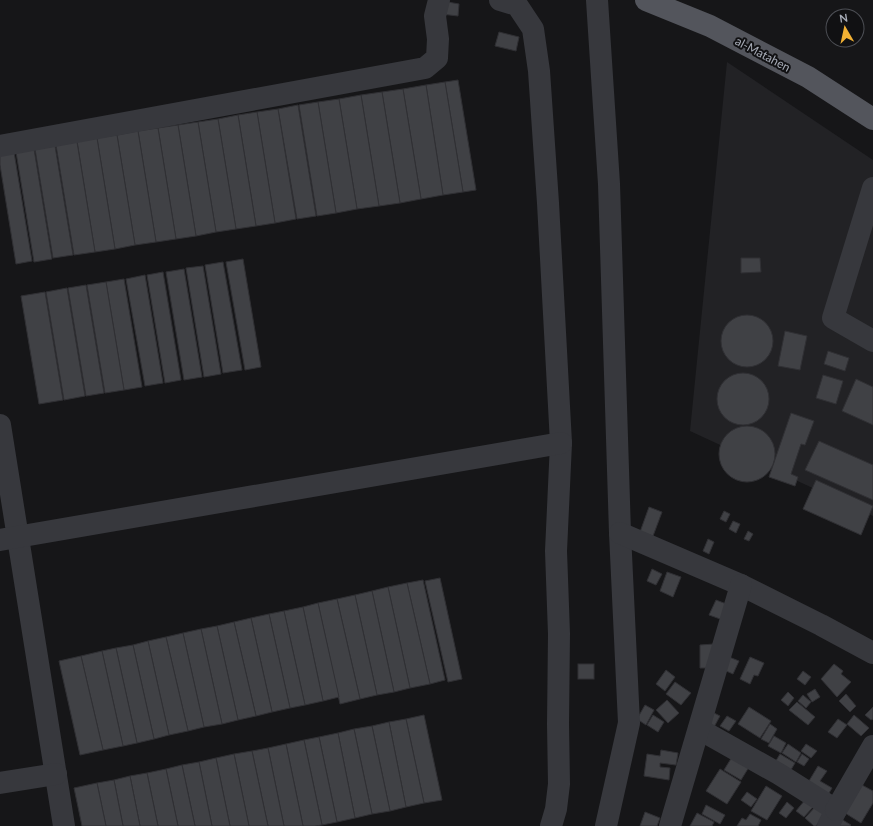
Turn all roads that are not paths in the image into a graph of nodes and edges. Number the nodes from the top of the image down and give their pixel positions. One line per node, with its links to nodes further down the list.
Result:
1 (439, 0): 7 (street)
2 (500, 0): 5 (street)
3 (598, 0): 12 (street)
4 (646, 0): 6 (main road, al-Matahen)
5 (522, 5): 11 (street)
6 (873, 119)
7 (0, 146)
8 (873, 188): 9 (street)
9 (873, 341)
10 (0, 425): 13 (street)
11 (561, 443): 13 (street); 22 (street)
12 (620, 533): 14 (street); 23 (street)
13 (9, 539): 18 (street)
14 (741, 585): 15 (street); 16 (street)
15 (873, 653)
16 (699, 729): 20 (street); 24 (street)
17 (873, 746): 20 (street)
18 (56, 774): 19 (street); 21 (street)
19 (0, 783)
20 (832, 818)
21 (64, 826)
22 (551, 826)
23 (606, 826)
24 (670, 826)

